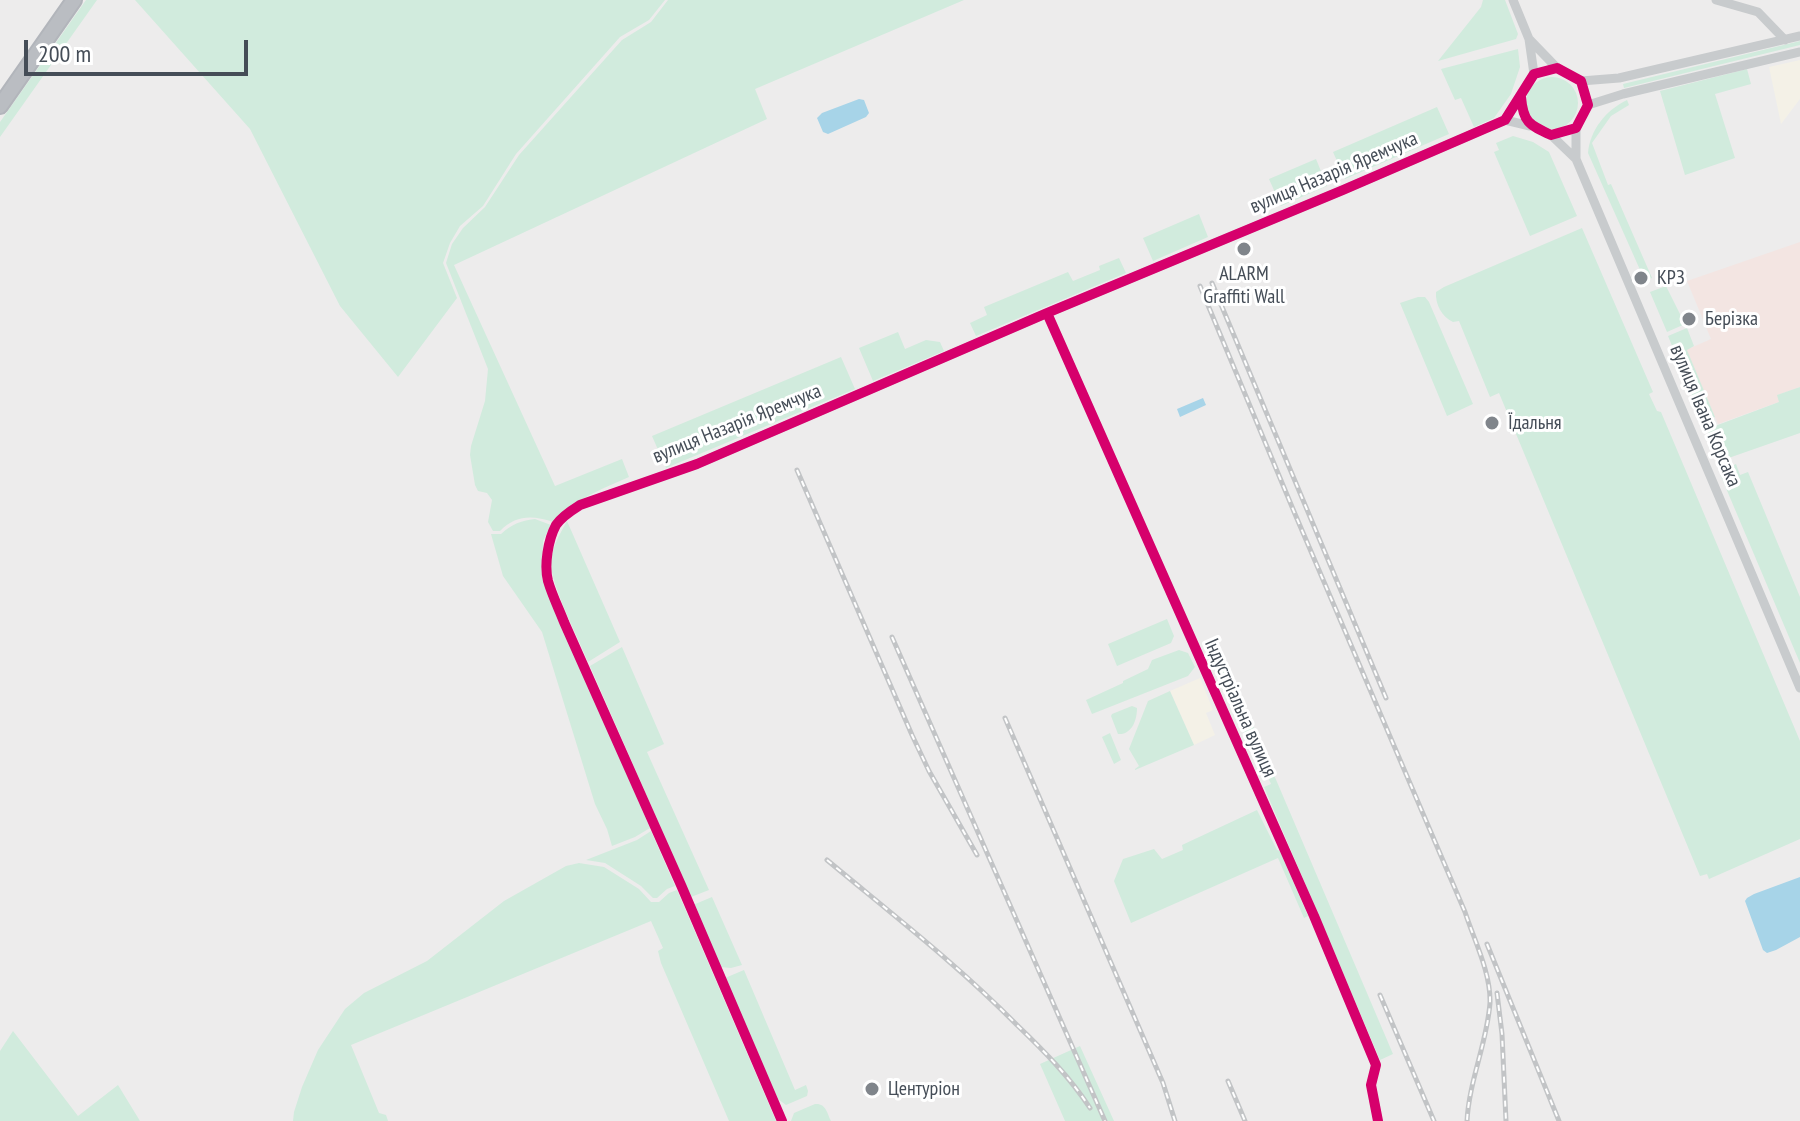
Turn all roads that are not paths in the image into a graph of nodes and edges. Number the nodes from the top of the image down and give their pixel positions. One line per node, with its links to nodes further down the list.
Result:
1 (74, 0): 13 (highway)
2 (1513, 0): 5 (street)
3 (1716, 0): 6 (street)
4 (1800, 36): 6 (street)
5 (1529, 39): 8 (street); 9 (street)
6 (1785, 40): 10 (street)
7 (1800, 52): 12 (street)
8 (1557, 68): 9 (street); 10 (street)
9 (1534, 74): 11 (street)
10 (1581, 81): 12 (street)
11 (1521, 97): 14 (street); 15 (street)
12 (1588, 105): 16 (street)
13 (0, 106)
14 (1505, 120): 15 (street); 19 (street, вулиця Назарія Яремчука)
15 (1530, 126): 17 (street)
16 (1576, 128): 17 (street); 18 (street)
17 (1551, 135): 18 (street)
18 (1576, 159): 20 (street, вулиця Івана Корсака)
19 (1047, 313): 21 (street, вулиця Назарія Яремчука); 22 (street, Індустріальна вулиця)
20 (1800, 688)
21 (782, 1121)
22 (1378, 1121)

